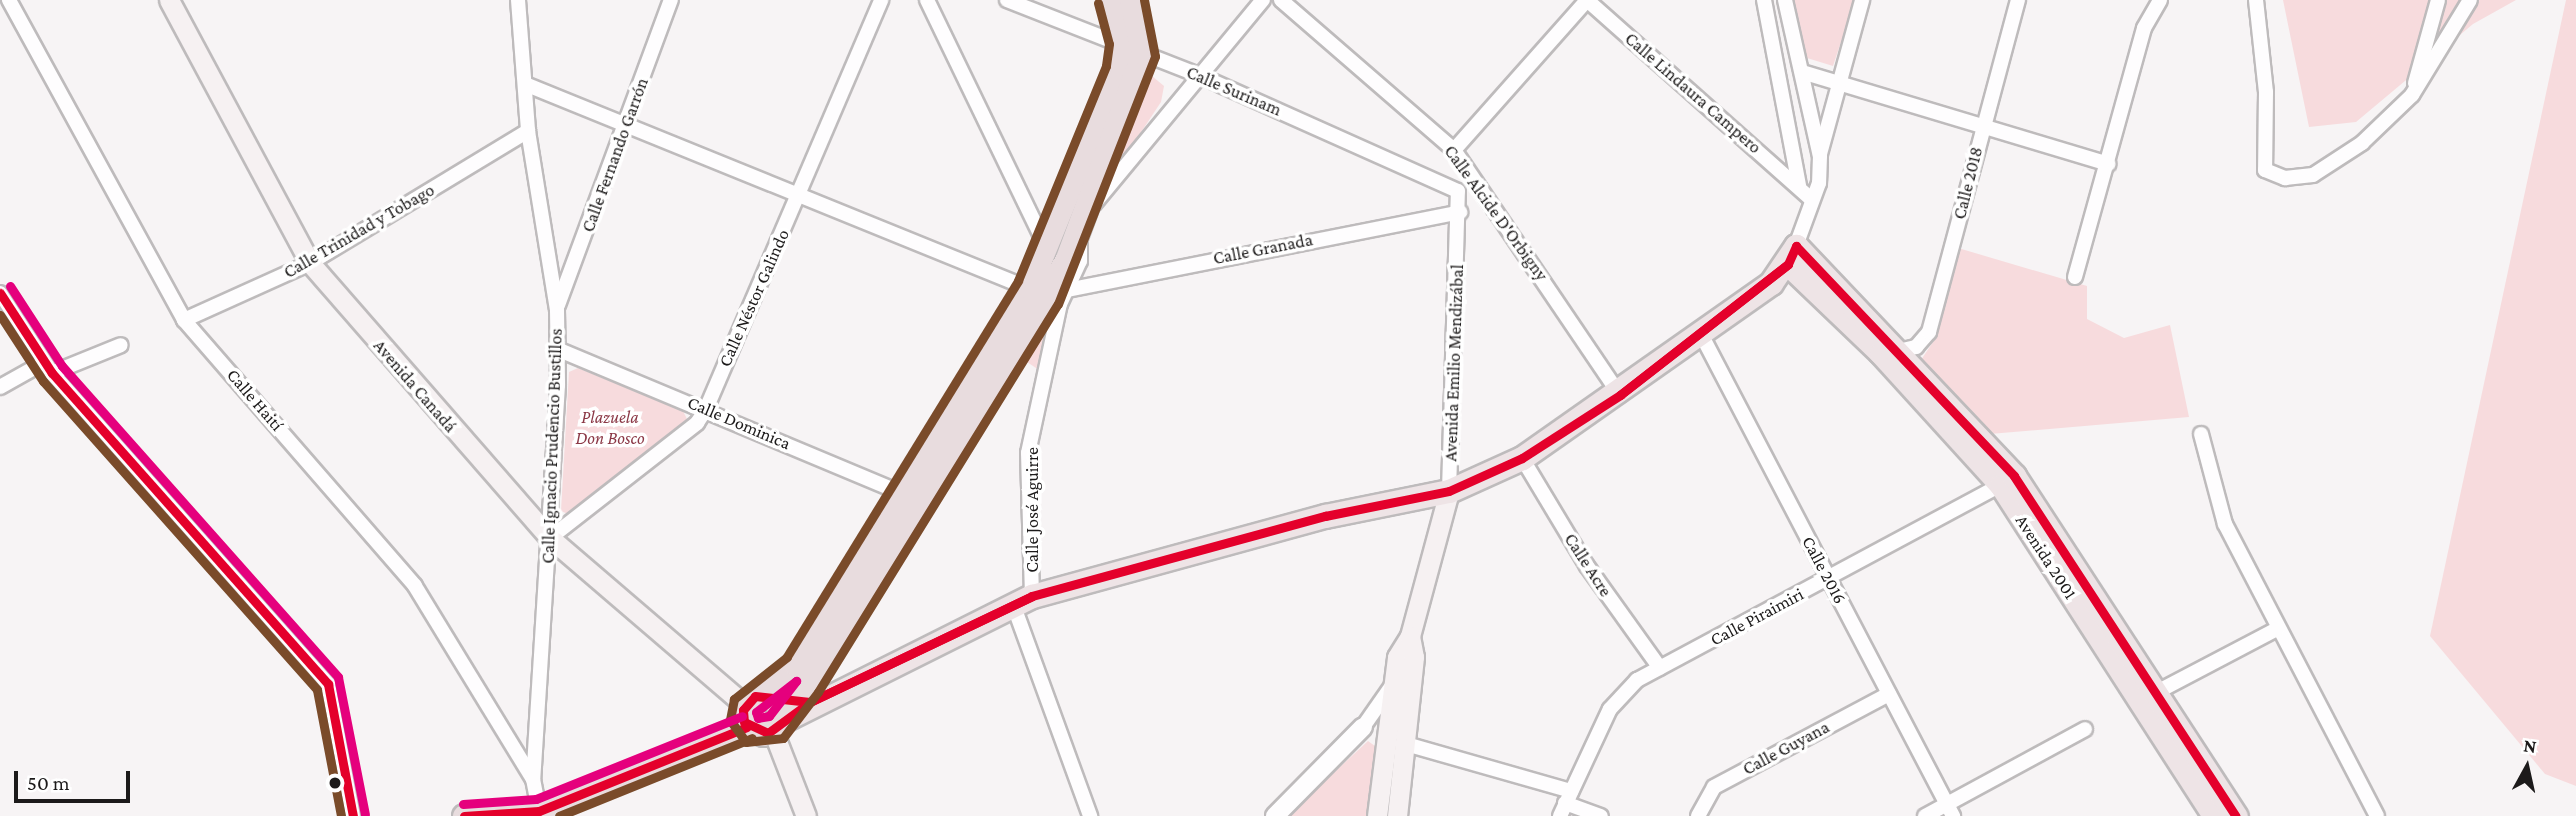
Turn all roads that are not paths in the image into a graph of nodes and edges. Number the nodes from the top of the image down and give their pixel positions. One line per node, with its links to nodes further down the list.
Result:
1 (9, 0): 47 (street, Calle Haití)
2 (169, 0): 42 (main road, Avenida Canadá)
3 (518, 0): 24 (street, Calle Ignacio Prudencio Bustillos)
4 (671, 0): 27 (street, Calle Fernando Garrón)
5 (881, 0): 36 (street, Calle Néstor Galindo)
6 (927, 0): 40 (street)
7 (1007, 0): 21 (street, Calle Surinam)
8 (1110, 0): 21 (highway)
9 (1131, 0): 21 (highway)
10 (1263, 0): 23 (street)
11 (1280, 0): 30 (street, Calle Alcide D'Orbigny)
12 (1587, 0): 30 (street); 34 (street, Calle Lindaura Campero)
13 (1764, 0): 34 (street)
14 (1785, 0): 22 (street)
15 (1862, 0): 25 (street)
16 (2018, 0): 28 (street, Calle 2018)
17 (2160, 0): 32 (street)
18 (2256, 0): 26 (street)
19 (2438, 0): 26 (street)
20 (2470, 0): 26 (street)
21 (1133, 48): 23 (street, Calle Surinam); 39 (highway); 40 (highway)
22 (1802, 72): 25 (street); 31 (street)
23 (1196, 74): 35 (street, Calle Surinam); 39 (street)
24 (524, 84): 27 (street); 29 (street, Calle Ignacio Prudencio Bustillos)
25 (1841, 84): 28 (street); 31 (street)
26 (2412, 94)
27 (627, 126): 36 (street); 46 (street, Calle Fernando Garrón)
28 (1982, 127): 32 (street); 51 (street, Calle 2018)
29 (528, 131): 42 (street, Calle Trinidad y Tobago); 46 (street, Calle Ignacio Prudencio Bustillos)
30 (1454, 150): 33 (street, Calle Alcide D'Orbigny)
31 (1820, 156): 37 (street)
32 (2109, 164): 43 (street)
33 (1475, 178): 35 (street); 54 (street, Calle Alcide D'Orbigny)
34 (1799, 186): 37 (street, Calle Lindaura Campero)
35 (1458, 191): 38 (street, Avenida Emilio Mendizábal)
36 (800, 194): 44 (street); 55 (street, Calle Néstor Galindo)
37 (1811, 199): 41 (street)
38 (1460, 212): 44 (street, Calle Granada); 59 (street, Avenida Emilio Mendizábal)
39 (1081, 222): 44 (highway)
40 (1046, 246): 44 (highway)
41 (1792, 255): 48 (main road); 51 (main road, Avenida 2001)
42 (310, 263): 47 (street, Calle Trinidad y Tobago); 61 (main road, Avenida Canadá)
43 (2075, 277)
44 (1048, 292): 60 (highway); 63 (street, Calle José Aguirre)
45 (0, 293): 52 (street)
46 (556, 310): 50 (street, Calle Ignacio Prudencio Bustillos)
47 (184, 320): 74 (street, Calle Haití)
48 (1702, 336): 54 (main road); 62 (street, Calle 2016)
49 (121, 345): 52 (street)
50 (557, 349): 55 (street, Calle Dominica); 61 (street, Calle Ignacio Prudencio Bustillos)
51 (1891, 352): 58 (main road, Avenida 2001)
52 (47, 368): 53 (street); 78 (street)
53 (0, 387)
54 (1619, 395): 57 (main road)
55 (706, 409): 60 (street, Calle Dominica); 61 (street, Calle Néstor Galindo)
56 (2201, 434): 64 (street)
57 (1522, 458): 59 (main road); 66 (street, Calle Acre)
58 (2008, 480): 62 (street, Calle Piraimiri); 68 (main road, Avenida 2001); 88 (main road, Avenida 2001)
59 (1449, 491): 63 (main road); 65 (main road, Avenida Emilio Mendizábal)
60 (911, 497): 70 (highway); 70 (highway)
61 (550, 538): 70 (main road, Avenida Canadá); 74 (street, Calle Ignacio Prudencio Bustillos)
62 (1829, 579): 66 (street, Calle Piraimiri); 69 (street, Calle 2016)
63 (1022, 600): 70 (main road); 81 (street, Calle José Aguirre)
64 (2277, 629): 68 (street); 90 (street)
65 (1410, 636): 67 (main road, Avenida Emilio Mendizábal); 73 (main road, Avenida Emilio Mendizábal)
66 (1660, 668): 75 (street, Calle Piraimiri)
67 (1394, 683): 71 (street); 83 (main road, Avenida Emilio Mendizábal)
68 (2155, 693): 89 (main road, Avenida 2001)
69 (1889, 694): 76 (street, Calle 2016); 86 (street, Calle Guyana)
70 (774, 711): 77 (highway); 80 (main road)
71 (1363, 727): 82 (street)
72 (2085, 729): 76 (street)
73 (1406, 744): 75 (street); 84 (main road, Avenida Emilio Mendizábal)
74 (533, 779): 77 (street, Calle Ignacio Prudencio Bustillos)
75 (1566, 803): 85 (street)
76 (1950, 810): 87 (street)
77 (539, 811): 79 (highway)
78 (354, 816)
79 (464, 816)
80 (806, 816)
81 (1090, 816)
82 (1275, 816)
83 (1377, 816)
84 (1397, 816)
85 (1601, 816)
86 (1698, 816)
87 (1925, 816)
88 (2214, 816)
89 (2236, 816)
90 (2377, 816)

